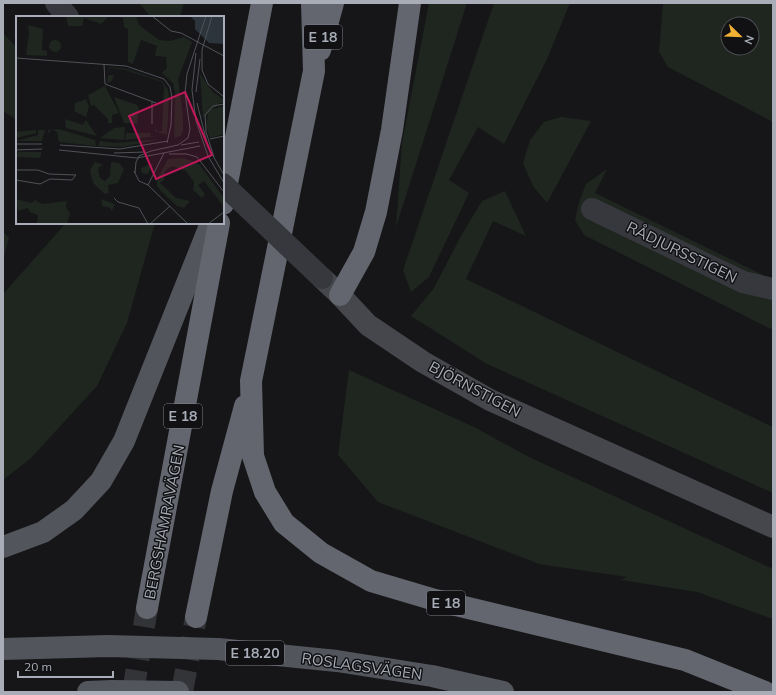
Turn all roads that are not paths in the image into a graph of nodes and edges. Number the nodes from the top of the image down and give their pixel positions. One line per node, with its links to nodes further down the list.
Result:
1 (56, 3): 6 (street)
2 (312, 3): 7 (highway)
3 (333, 3): 7 (highway, E 18)
4 (410, 3): 13 (highway)
5 (261, 4): 8 (highway)
6 (67, 16)
7 (314, 71): 14 (highway, E 18)
8 (224, 186): 13 (street, BJÖRNSTIGEN, bridge)
9 (592, 209): 12 (street, RÅDJURSSTIGEN)
10 (211, 224): 16 (main road)
11 (220, 224): 17 (highway, BERGSHAMRAVÄGEN / E 18)
12 (773, 289)
13 (340, 295): 15 (street, BJÖRNSTIGEN)
14 (251, 381): 18 (highway); 23 (highway, E 18)
15 (773, 527)
16 (3, 547)
17 (148, 608)
18 (196, 617)
19 (3, 649): 22 (main road, ROSLAGSVÄGEN / E 18.20)
20 (88, 692): 21 (main road)
21 (178, 692)
22 (503, 692)
23 (765, 692)

